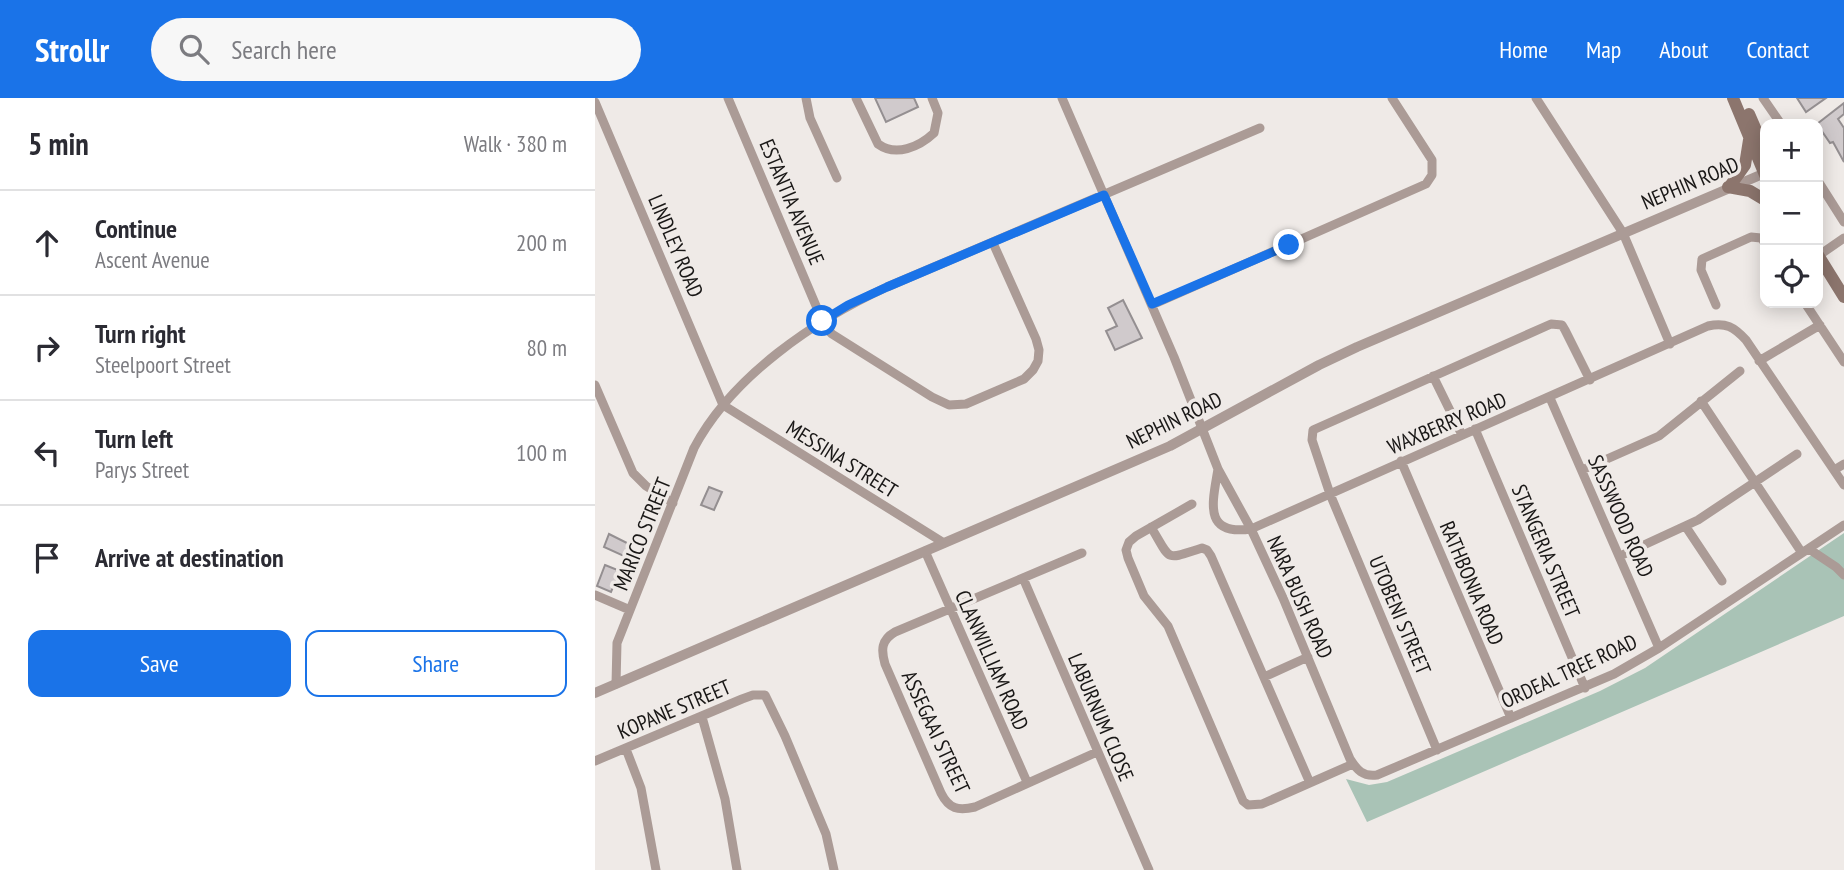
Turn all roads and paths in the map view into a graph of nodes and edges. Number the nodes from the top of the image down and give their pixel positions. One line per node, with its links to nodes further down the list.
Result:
1 (728, 98): 36 (street, ESTANTIA AVENUE)
2 (806, 98): 18 (street)
3 (856, 98): 4 (street)
4 (932, 98)
5 (1062, 98): 21 (street, NARA BUSH ROAD)
6 (1392, 98): 32 (street)
7 (1536, 98): 24 (street)
8 (1733, 98): 14 (main road)
9 (1742, 98): 15 (main road)
10 (1763, 98): 12 (street)
11 (596, 100): 47 (street, LINDLEY ROAD)
12 (1778, 119)
13 (1260, 128): 21 (street, MARICO STREET)
14 (1748, 131): 16 (main road); 20 (main road)
15 (1760, 140)
16 (1760, 161)
17 (1760, 176): 20 (street, NEPHIN ROAD)
18 (837, 178)
19 (1819, 182): 23 (street)
20 (1729, 187): 22 (main road); 24 (street, NEPHIN ROAD)
21 (1104, 195): 27 (street, MARICO STREET); 32 (street, NARA BUSH ROAD)
22 (1760, 197)
23 (1844, 222)
24 (1623, 233): 38 (street); 48 (street, NEPHIN ROAD)
25 (1760, 238): 33 (street)
26 (1844, 238): 28 (street)
27 (993, 243): 36 (street, MARICO STREET); 36 (street)
28 (1823, 253)
29 (1823, 264): 31 (main road)
30 (1823, 277): 35 (main road)
31 (1844, 297)
32 (1152, 304): 48 (street, NARA BUSH ROAD)
33 (1716, 305)
34 (1808, 308): 37 (street)
35 (1844, 310)
36 (822, 321): 47 (street, MARICO STREET)
37 (1820, 325): 39 (street); 40 (street)
38 (1670, 344): 39 (street, WAXBERRY ROAD); 43 (street, WAXBERRY ROAD)
39 (1759, 361): 56 (street)
40 (1844, 362)
41 (1740, 370): 46 (street)
42 (1433, 376): 43 (street); 50 (street); 59 (street, UTOBENI STREET)
43 (1590, 380): 45 (street, WAXBERRY ROAD)
44 (595, 385): 60 (street)
45 (1549, 398): 49 (street, WAXBERRY ROAD); 55 (street, SASSWOOD ROAD)
46 (1701, 401): 55 (street); 57 (street)
47 (723, 405): 60 (street, MARICO STREET); 66 (street, MESSINA STREET)
48 (1203, 429): 54 (street, NARA BUSH ROAD); 66 (street, NEPHIN ROAD)
49 (1475, 429): 50 (street, WAXBERRY ROAD); 81 (street, STANGERIA STREET)
50 (1462, 435): 52 (street, WAXBERRY ROAD)
51 (1797, 454): 57 (street)
52 (1401, 461): 59 (street, WAXBERRY ROAD); 84 (street, RATHBONIA ROAD)
53 (1844, 464): 56 (street)
54 (1218, 469): 65 (street, NARA BUSH ROAD); 65 (street)
55 (1582, 470): 70 (street, SASSWOOD ROAD)
56 (1834, 470): 58 (street)
57 (1754, 482): 64 (street); 68 (street)
58 (1844, 485)
59 (1330, 494): 65 (street, WAXBERRY ROAD); 86 (street, UTOBENI STREET)
60 (673, 503): 76 (street, MARICO STREET)
61 (1192, 504): 63 (street)
62 (1844, 525): 68 (street, ORDEAL TREE ROAD)
63 (1151, 527): 79 (street); 92 (street)
64 (1686, 527): 70 (street); 73 (street)
65 (1251, 529): 78 (street, NARA BUSH ROAD)
66 (944, 542): 67 (street, NEPHIN ROAD)
67 (925, 551): 75 (street, CLANWILLIAM ROAD); 80 (street, NEPHIN ROAD)
68 (1806, 551): 71 (street); 77 (street, ORDEAL TREE ROAD)
69 (1082, 553): 72 (street)
70 (1620, 556): 77 (street, SASSWOOD ROAD)
71 (1844, 575)
72 (1023, 578): 75 (street); 87 (street, LABURNUM CLOSE)
73 (1722, 581)
74 (595, 595): 76 (street)
75 (951, 609): 91 (street, CLANWILLIAM ROAD); 91 (street, ASSEGAAI STREET)
76 (630, 610): 80 (street, MARICO STREET)
77 (1659, 648): 81 (street, ORDEAL TREE ROAD)
78 (1308, 657): 79 (street); 89 (street, NARA BUSH ROAD)
79 (1264, 677): 92 (street)
80 (616, 684): 82 (street, NEPHIN ROAD)
81 (1585, 688): 84 (street, ORDEAL TREE ROAD)
82 (595, 693)
83 (702, 717): 85 (street, KOPANE STREET); 94 (street); 95 (street, KOPANE STREET)
84 (1511, 718): 86 (street, ORDEAL TREE ROAD)
85 (626, 749): 88 (street, KOPANE STREET); 93 (street)
86 (1437, 750): 90 (street, ORDEAL TREE ROAD)
87 (1097, 752): 91 (street); 96 (street, LABURNUM CLOSE)
88 (595, 761)
89 (1353, 764): 90 (street, NARA BUSH ROAD); 92 (street)
90 (1366, 775)
91 (1027, 782)
92 (1310, 783)
93 (656, 870)
94 (737, 870)
95 (834, 870)
96 (1149, 870)

